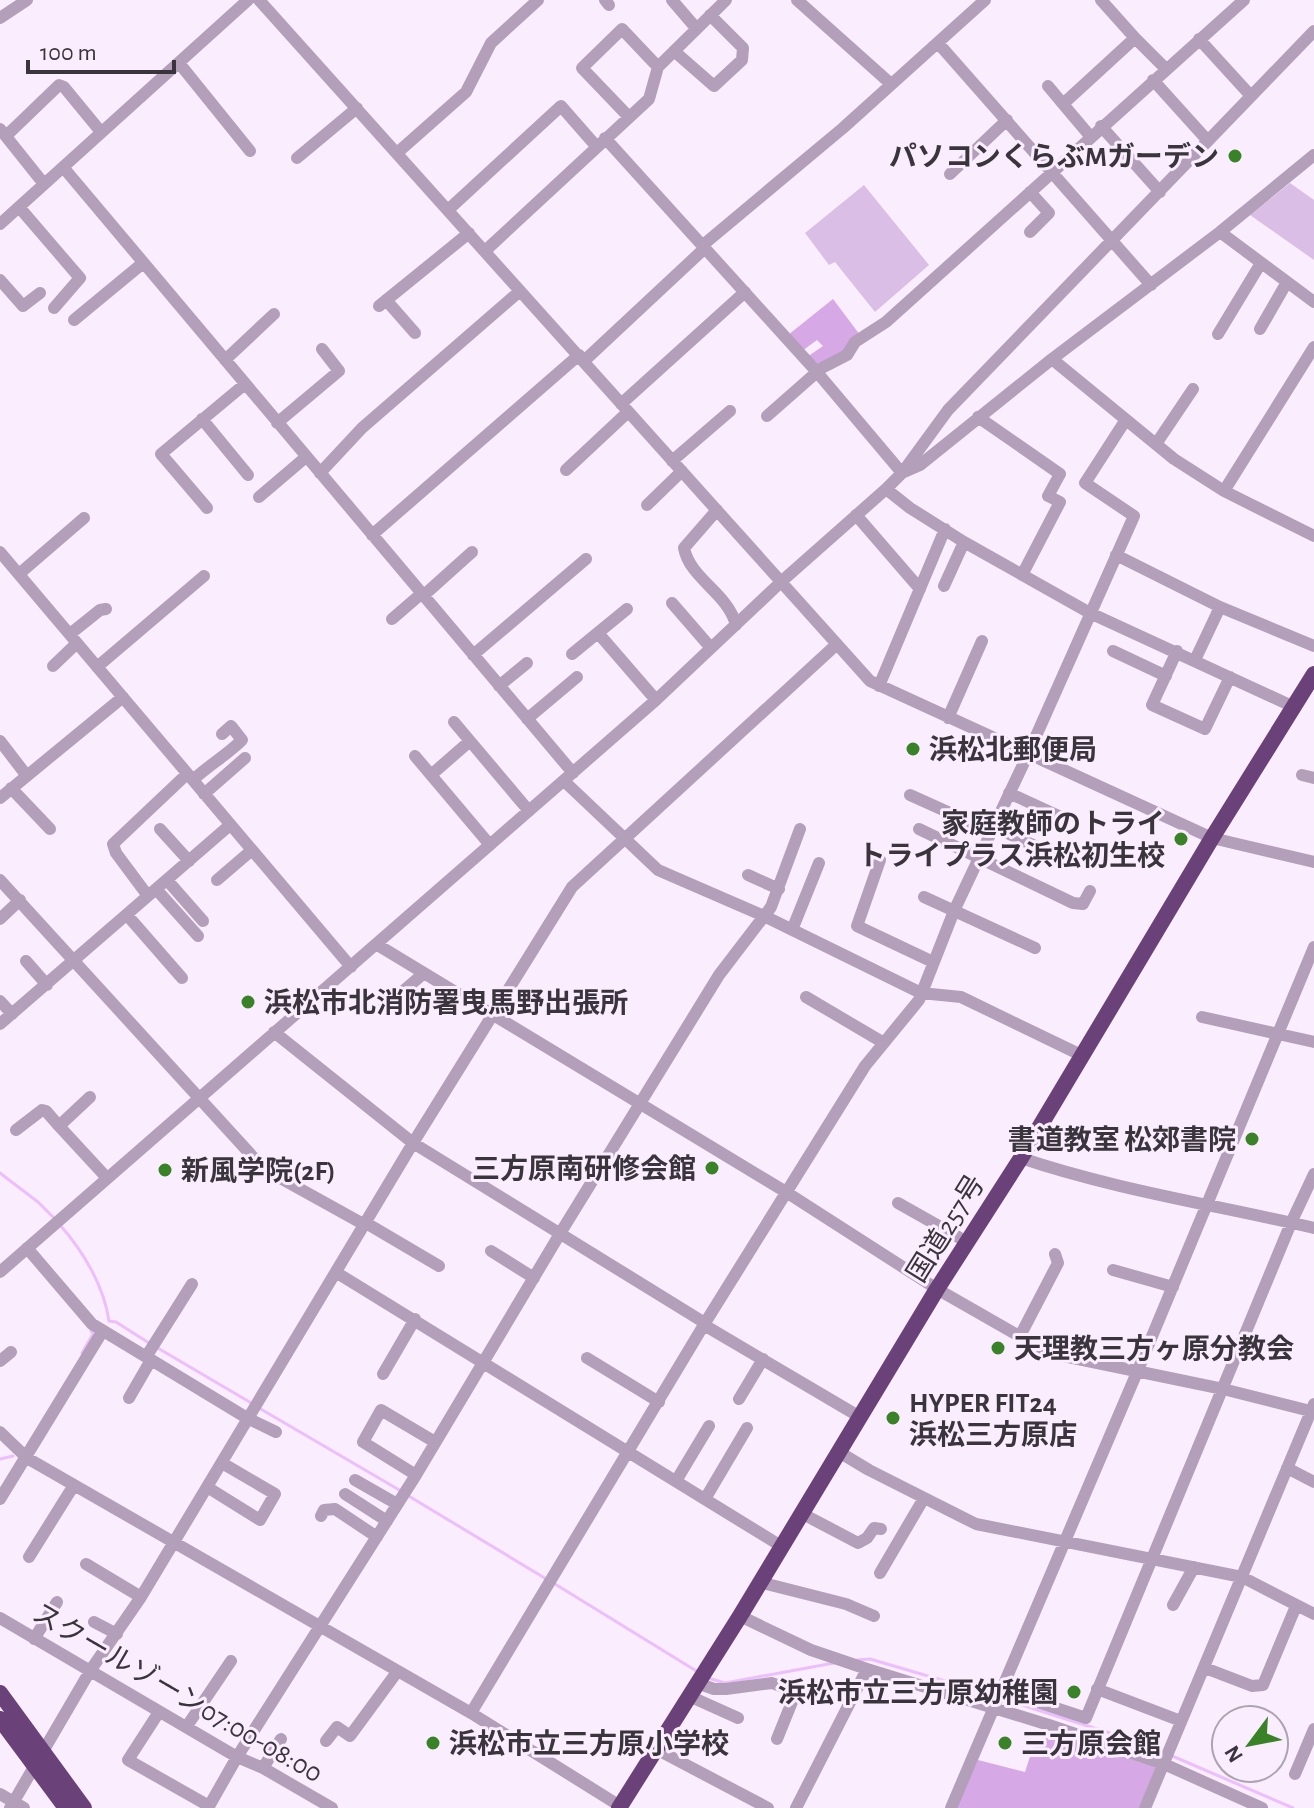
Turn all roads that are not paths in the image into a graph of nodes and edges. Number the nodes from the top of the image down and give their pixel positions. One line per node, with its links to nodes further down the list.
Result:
1 (27, 0): 12 (street)
2 (248, 0): 19 (street)
3 (259, 0): 27 (street)
4 (538, 0): 37 (street)
5 (672, 0): 13 (street)
6 (726, 0): 11 (street)
7 (797, 0): 23 (street)
8 (985, 0): 17 (street)
9 (1101, 0): 15 (street)
10 (1244, 0): 16 (street)
11 (710, 15): 13 (street); 18 (street)
12 (0, 18)
13 (696, 28): 18 (street)
14 (1314, 31): 25 (street)
15 (1135, 38): 21 (street); 26 (street)
16 (1199, 39): 21 (street); 25 (street)
17 (938, 43): 23 (street); 29 (street)
18 (674, 51): 20 (street)
19 (179, 63): 31 (street); 36 (street)
20 (658, 67): 28 (street); 28 (street)
21 (1166, 69): 22 (street)
22 (1153, 80): 30 (street); 34 (street)
23 (891, 84): 53 (street)
24 (1048, 86): 26 (street)
25 (1251, 96): 34 (street)
26 (1063, 104): 33 (street)
27 (357, 108): 37 (street); 38 (street)
28 (628, 116): 35 (street)
29 (1007, 120): 41 (street); 42 (street)
30 (1101, 126): 33 (street); 45 (street)
31 (101, 132): 32 (street); 40 (street)
32 (3, 133): 43 (street)
33 (1090, 136): 41 (street)
34 (1208, 141): 45 (street)
35 (601, 142): 47 (street); 53 (street); 54 (street)
36 (250, 151)
37 (397, 153): 47 (street)
38 (297, 158)
39 (1311, 161): 50 (street)
40 (63, 167): 43 (street); 55 (street)
41 (1053, 171): 44 (street); 52 (street)
42 (950, 174)
43 (44, 184): 46 (street)
44 (1030, 192): 49 (street); 75 (street)
45 (1160, 192): 52 (street)
46 (19, 207): 48 (street); 64 (street)
47 (448, 210): 51 (street)
48 (0, 224)
49 (1030, 232)
50 (1220, 232): 56 (street); 59 (street)
51 (469, 233): 54 (street); 68 (street)
52 (1113, 240): 59 (street); 91 (street)
53 (704, 246): 61 (street); 72 (street)
54 (485, 251): 60 (street)
55 (143, 263): 66 (street); 74 (street)
56 (1261, 263): 58 (street); 69 (street)
57 (0, 280): 62 (street)
58 (1287, 282): 63 (street); 67 (street)
59 (1151, 285): 73 (street)
60 (520, 291): 72 (street); 90 (street)
61 (745, 292): 75 (street); 78 (street)
62 (40, 293)
63 (1314, 302)
64 (54, 308)
65 (274, 314): 74 (street)
66 (74, 320)
67 (1260, 329)
68 (415, 333)
69 (1218, 334)
70 (1314, 347): 94 (street)
71 (322, 349): 84 (street)
72 (581, 358): 78 (street); 102 (street)
73 (1052, 359): 81 (street); 83 (street)
74 (225, 360): 76 (street)
75 (816, 372): 80 (street); 91 (street)
76 (245, 384): 82 (street); 84 (street)
77 (1193, 389): 85 (street)
78 (625, 408): 87 (street); 88 (street)
79 (730, 411): 87 (street)
80 (767, 416)
81 (978, 417): 91 (street); 110 (street)
82 (202, 419): 92 (street); 97 (street)
83 (1125, 421): 85 (street); 107 (street)
84 (277, 423): 86 (street)
85 (1156, 444): 94 (street)
86 (306, 457): 90 (street); 95 (street)
87 (672, 461): 89 (street)
88 (566, 470)
89 (682, 471): 96 (street); 98 (street)
90 (320, 473): 102 (street)
91 (902, 473): 93 (street)
92 (248, 475)
93 (886, 489): 99 (street); 101 (street)
94 (1224, 491): 103 (street)
95 (259, 497)
96 (647, 505)
97 (207, 508)
98 (717, 510): 112 (street); 122 (street)
99 (856, 515): 112 (street); 114 (street)
100 (84, 518): 109 (street)
101 (945, 529): 104 (street); 114 (street)
102 (372, 535): 115 (street)
103 (1314, 536)
104 (964, 542): 110 (street); 113 (street)
105 (0, 552): 109 (street)
106 (472, 552): 115 (street)
107 (1116, 555): 117 (street); 120 (street)
108 (586, 559): 132 (street)
109 (19, 574): 124 (street)
110 (1022, 575): 120 (street)
111 (204, 576): 136 (street)
112 (782, 581): 122 (street); 126 (street)
113 (944, 586)
114 (920, 589): 142 (street)
115 (422, 595): 121 (street); 132 (street)
116 (672, 603): 128 (street)
117 (1220, 607): 127 (street); 133 (street)
118 (106, 609): 124 (street)
119 (627, 609): 123 (street)
120 (1090, 613): 130 (street); 153 (street)
121 (392, 619)
122 (736, 625): 128 (street)
123 (598, 633): 131 (street); 145 (street)
124 (74, 639): 135 (street); 136 (street)
125 (982, 641): 147 (street)
126 (837, 644): 142 (street); 174 (street)
127 (1314, 646)
128 (711, 648): 145 (street)
129 (1113, 651): 138 (street)
130 (1177, 651): 133 (street); 138 (street)
131 (572, 654)
132 (473, 655): 141 (street)
133 (1195, 660): 140 (street)
134 (527, 663): 141 (street)
135 (53, 666)
136 (97, 667): 144 (street)
137 (1314, 674): 143 (highway, 国道257号)
138 (1166, 676): 140 (street)
139 (577, 677): 148 (street)
140 (1230, 677): 146 (street)
141 (499, 686): 148 (street)
142 (879, 686): 147 (street)
143 (1309, 691): 146 (highway, 国道257号)
144 (123, 697): 157 (street); 158 (street)
145 (656, 700): 159 (street)
146 (1294, 707): 173 (highway, 国道257号)
147 (948, 718): 153 (street)
148 (527, 719): 159 (street)
149 (454, 722): 152 (street)
150 (222, 734): 158 (street)
151 (0, 741): 157 (street)
152 (470, 741): 156 (street); 165 (street)
153 (1028, 754): 161 (street); 173 (street)
154 (415, 756): 156 (street)
155 (245, 758): 162 (street)
156 (431, 775): 175 (street)
157 (27, 776): 160 (street)
158 (190, 777): 162 (street); 186 (street)
159 (568, 777): 165 (street); 174 (street)
160 (11, 788): 164 (street); 168 (street)
161 (1009, 793): 166 (street); 172 (street)
162 (204, 794): 167 (street)
163 (910, 795): 172 (street)
164 (0, 798)
165 (529, 811): 175 (street)
166 (1065, 819)
167 (230, 825): 176 (street); 179 (street)
168 (50, 829)
169 (160, 829): 179 (street)
170 (800, 829): 187 (street)
171 (919, 829): 177 (street)
172 (991, 829): 177 (street); 180 (street)
173 (1212, 838): 181 (street); 220 (highway, 国道257号)
174 (624, 839): 193 (street); 213 (street)
175 (490, 845): 198 (street)
176 (252, 850): 185 (street); 204 (street)
177 (978, 858): 188 (street); 191 (street)
178 (880, 860): 203 (street)
179 (189, 861): 186 (street)
180 (1066, 861)
181 (1314, 862)
182 (819, 863): 196 (street)
183 (748, 875): 187 (street)
184 (0, 880): 190 (street)
185 (217, 880)
186 (157, 889): 192 (street); 195 (street); 197 (street)
187 (779, 889): 193 (street)
188 (1090, 891)
189 (924, 897): 191 (street)
190 (20, 900): 194 (street); 201 (street)
191 (954, 911): 200 (street); 203 (street)
192 (127, 915): 201 (street); 206 (street)
193 (764, 916): 196 (street); 223 (street)
194 (0, 919)
195 (203, 921)
196 (792, 930): 208 (street)
197 (198, 936)
198 (376, 944): 204 (street); 205 (street)
199 (1314, 947): 217 (street)
200 (1035, 948)
201 (75, 960): 207 (street); 222 (street)
202 (26, 961): 207 (street)
203 (933, 962): 208 (street)
204 (351, 967): 216 (street)
205 (423, 974): 211 (street); 213 (street)
206 (182, 978)
207 (47, 985): 212 (street)
208 (921, 993): 219 (street); 220 (street)
209 (806, 997): 219 (street)
210 (0, 1001): 212 (street)
211 (381, 1010)
212 (12, 1014): 215 (street)
213 (493, 1015): 223 (street); 226 (street)
214 (1202, 1017): 217 (street)
215 (0, 1024)
216 (274, 1032): 222 (street); 226 (street)
217 (1277, 1034): 218 (street); 232 (street)
218 (1314, 1042)
219 (884, 1043): 230 (street)
220 (1081, 1055): 227 (highway, 国道257号)
221 (90, 1097): 224 (street)
222 (200, 1098): 229 (street); 234 (street)
223 (640, 1105): 230 (street); 236 (street)
224 (59, 1126): 225 (street); 229 (street)
225 (16, 1130)
226 (413, 1143): 234 (street); 236 (street)
227 (1021, 1158): 232 (street); 237 (highway, 国道257号)
228 (1314, 1174): 233 (street)
229 (107, 1178): 238 (street)
230 (786, 1192): 248 (street); 250 (street)
231 (898, 1203): 237 (street)
232 (1207, 1205): 233 (street); 247 (street)
233 (1291, 1223): 235 (street); 261 (street)
234 (365, 1224): 241 (street); 244 (street)
235 (1314, 1228)
236 (561, 1232): 245 (street); 250 (street)
237 (967, 1242): 248 (highway, 国道257号)
238 (27, 1248): 243 (street); 251 (street)
239 (491, 1251): 245 (street)
240 (1055, 1254): 252 (street)
241 (439, 1266)
242 (1113, 1270): 247 (street)
243 (0, 1272)
244 (337, 1273): 249 (street); 266 (street)
245 (534, 1278): 258 (street)
246 (192, 1284): 254 (street)
247 (1173, 1287): 259 (street)
248 (937, 1289): 252 (street); 267 (highway, 国道257号)
249 (415, 1319): 258 (street); 260 (street)
250 (705, 1324): 256 (street); 264 (street)
251 (98, 1329): 254 (street); 275 (street)
252 (1020, 1336): 259 (street)
253 (11, 1352): 257 (street)
254 (148, 1358): 262 (street); 266 (street)
255 (587, 1358): 264 (street)
256 (763, 1359): 263 (street); 267 (street)
257 (0, 1361)
258 (484, 1363): 272 (street); 273 (street)
259 (1138, 1370): 261 (street); 294 (street)
260 (383, 1374)
261 (1223, 1389): 265 (street); 297 (street)
262 (129, 1398)
263 (739, 1399)
264 (659, 1402): 273 (street)
265 (1313, 1408): 277 (street)
266 (254, 1409): 271 (street); 276 (street)
267 (860, 1417): 274 (highway, 国道257号)
268 (709, 1426): 279 (street)
269 (747, 1428): 287 (street)
270 (0, 1432): 275 (street)
271 (276, 1432)
272 (435, 1442): 283 (street); 283 (street)
273 (629, 1452): 279 (street); 326 (street)
274 (839, 1452): 285 (street); 288 (highway, 国道257号)
275 (27, 1458): 281 (street); 286 (street)
276 (222, 1463): 282 (street); 282 (street)
277 (1287, 1468): 280 (street); 301 (street)
278 (355, 1480): 283 (street)
279 (676, 1481): 287 (street)
280 (1314, 1482)
281 (74, 1485): 293 (street); 296 (street)
282 (207, 1487): 293 (street)
283 (406, 1490): 290 (street)
284 (345, 1494): 290 (street)
285 (924, 1498): 294 (street); 300 (street)
286 (0, 1499)
287 (705, 1499): 295 (street)
288 (801, 1513): 291 (street); 295 (highway, 国道257号)
289 (321, 1516): 292 (street)
290 (387, 1521): 292 (street)
291 (881, 1529)
292 (377, 1537): 312 (street)
293 (174, 1543): 303 (street); 312 (street)
294 (1063, 1543): 297 (street); 322 (street)
295 (781, 1546): 302 (highway, 国道257号)
296 (29, 1557)
297 (1153, 1560): 299 (street); 321 (street)
298 (86, 1564): 303 (street)
299 (1194, 1567): 301 (street); 305 (street)
300 (880, 1573)
301 (1242, 1577): 306 (street); 317 (street)
302 (759, 1582): 308 (highway, 国道257号); 309 (street)
303 (141, 1597): 313 (street)
304 (57, 1602): 314 (street)
305 (1173, 1605)
306 (1296, 1606): 307 (street); 317 (street)
307 (1314, 1614)
308 (740, 1616): 316 (street); 320 (highway, 国道257号)
309 (874, 1616)
310 (0, 1618): 314 (street, スクールゾーン07:00-08:00)
311 (94, 1622): 313 (street)
312 (320, 1627): 319 (street); 336 (street)
313 (117, 1634): 318 (street)
314 (34, 1639): 318 (street, スクールゾーン07:00-08:00)
315 (231, 1661): 330 (street)
316 (862, 1668): 324 (street); 349 (street)
317 (1205, 1668): 329 (street)
318 (90, 1671): 325 (street, スクールゾーン07:00-08:00); 337 (street)
319 (397, 1672): 326 (street); 334 (street)
320 (698, 1681): 327 (street); 333 (street); 335 (highway, 国道257号)
321 (1097, 1689): 322 (street); 329 (street)
322 (1001, 1690): 324 (street)
323 (0, 1693): 337 (highway)
324 (994, 1708): 338 (street); 350 (street)
325 (159, 1712): 330 (street, スクールゾーン07:00-08:00); 343 (street)
326 (471, 1713): 344 (street)
327 (738, 1718)
328 (0, 1719): 337 (highway)
329 (1181, 1721): 338 (street)
330 (187, 1726): 336 (street, スクールゾーン07:00-08:00)
331 (1314, 1729): 340 (street)
332 (281, 1739): 339 (street)
333 (777, 1739)
334 (326, 1741)
335 (656, 1749): 344 (highway, 国道257号); 348 (street)
336 (237, 1757): 339 (street, スクールゾーン07:00-08:00); 343 (street)
337 (39, 1759): 342 (street); 345 (highway); 346 (highway)
338 (1164, 1764): 351 (street); 352 (street)
339 (263, 1768): 347 (street, スクールゾーン07:00-08:00)
340 (1295, 1774)
341 (0, 1794): 342 (street)
342 (16, 1806)
343 (208, 1807)
344 (620, 1807)
345 (66, 1808)
346 (84, 1808)
347 (332, 1808)
348 (768, 1808)
349 (796, 1808)
350 (951, 1808)
351 (1145, 1808)
352 (1262, 1808)

